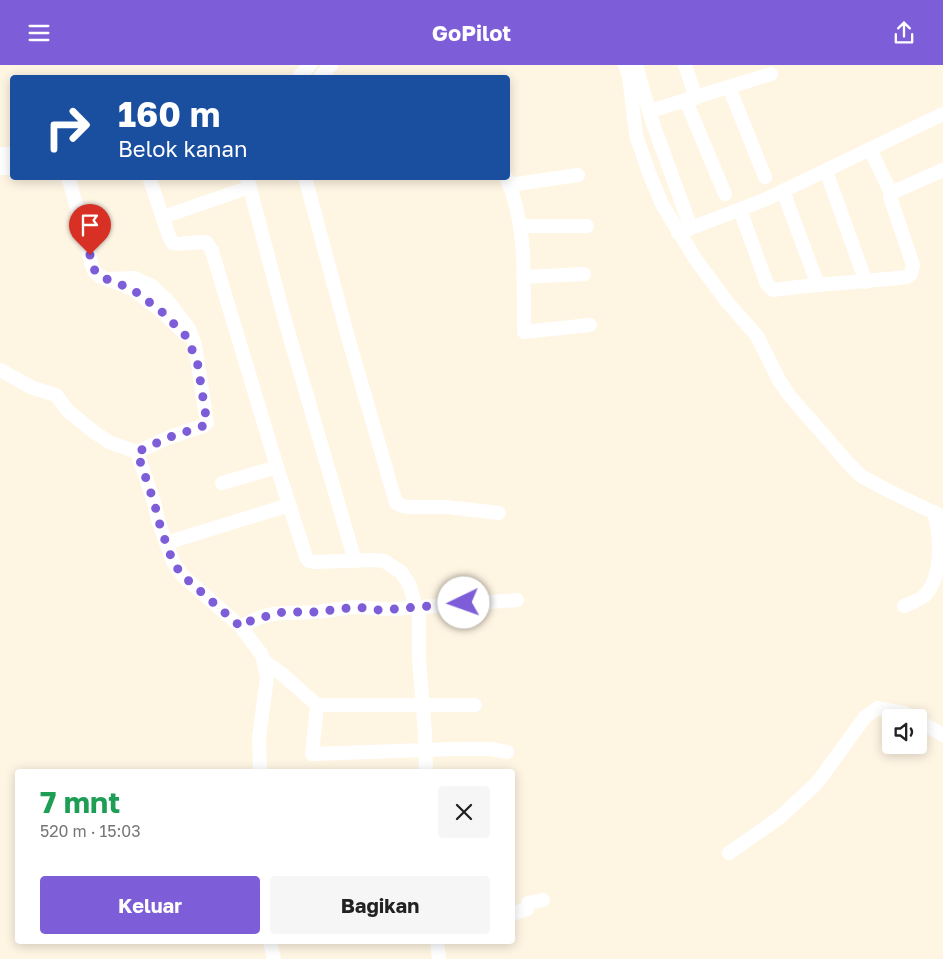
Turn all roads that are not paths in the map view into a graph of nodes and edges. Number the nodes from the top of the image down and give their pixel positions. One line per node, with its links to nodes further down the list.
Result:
1 (310, 65): 7 (street)
2 (330, 65): 8 (street)
3 (625, 65): 30 (street)
4 (636, 65): 11 (street)
5 (684, 65): 10 (street)
6 (771, 74): 9 (street)
7 (301, 75)
8 (322, 75)
9 (729, 87): 10 (street); 17 (street)
10 (691, 99): 11 (street); 24 (street)
11 (650, 111): 30 (street)
12 (943, 114): 13 (street)
13 (870, 149): 15 (street); 25 (street)
14 (943, 170): 25 (street)
15 (826, 171): 23 (street); 33 (street)
16 (578, 175): 21 (street)
17 (765, 177)
18 (69, 180): 37 (street)
19 (150, 180): 27 (street)
20 (306, 180): 41 (street)
21 (508, 181): 29 (street)
22 (249, 182): 27 (street); 44 (street)
23 (783, 191): 26 (street); 34 (street)
24 (725, 193)
25 (891, 193): 33 (street)
26 (740, 210): 30 (street); 34 (street)
27 (163, 217): 38 (street)
28 (587, 226): 29 (street)
29 (522, 227): 32 (street)
30 (684, 230): 42 (street)
31 (584, 274): 32 (street)
32 (523, 277): 35 (street)
33 (866, 282): 34 (street)
34 (818, 285)
35 (590, 325)
36 (0, 370): 37 (street)
37 (137, 452): 43 (street)
38 (277, 467): 39 (street); 40 (street)
39 (222, 483)
40 (289, 505): 43 (street); 44 (street)
41 (499, 513)
42 (938, 515): 46 (street)
43 (166, 543): 48 (street)
44 (354, 561): 47 (street)
45 (517, 600): 47 (street)
46 (904, 606)
47 (416, 607): 48 (street); 52 (street)
48 (241, 627): 49 (street)
49 (264, 661): 50 (street); 58 (street)
50 (317, 705): 52 (street); 56 (street)
51 (475, 705): 52 (street)
52 (422, 706): 56 (street)
53 (883, 709): 60 (street)
54 (927, 726): 55 (street)
55 (943, 735)
56 (425, 751): 57 (street); 59 (street)
57 (507, 751)
58 (260, 769)
59 (426, 769)
60 (729, 853)
61 (543, 899): 62 (street)
62 (515, 913)
63 (271, 944): 65 (street)
64 (438, 944): 66 (street)
65 (274, 959)
66 (440, 959)

